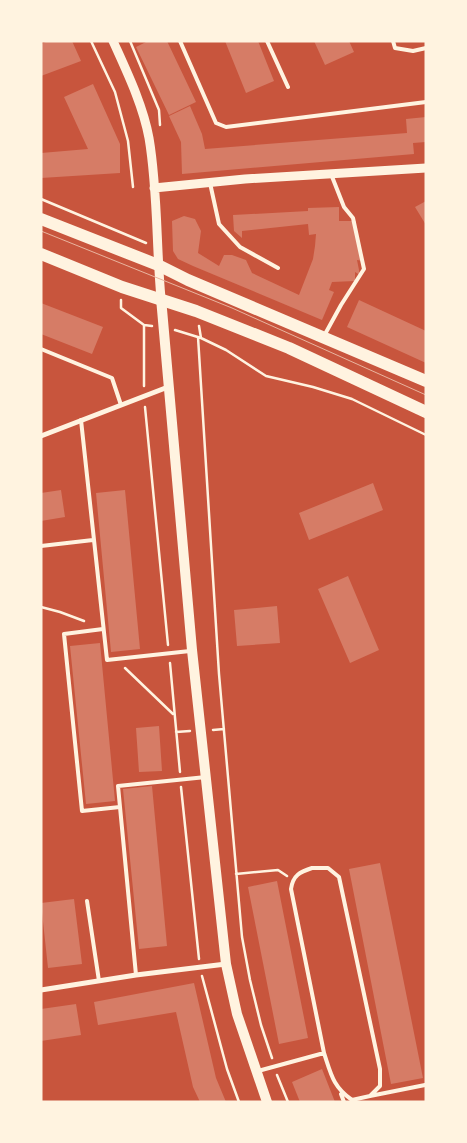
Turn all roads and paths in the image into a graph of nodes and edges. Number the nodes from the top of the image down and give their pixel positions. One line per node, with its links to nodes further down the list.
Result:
1 (91, 41): 12 (path)
2 (113, 41): 13 (street)
3 (180, 41): 8 (lane)
4 (267, 41): 7 (lane)
5 (393, 41): 6 (lane)
6 (426, 48)
7 (288, 87)
8 (426, 102)
9 (426, 168): 10 (street)
10 (331, 174): 11 (street); 22 (lane)
11 (210, 183): 13 (street); 19 (lane)
12 (132, 187)
13 (154, 188): 18 (street)
14 (41, 199): 16 (path)
15 (41, 219): 18 (main road)
16 (136, 239)
17 (41, 254): 20 (main road)
18 (158, 265): 20 (street); 22 (main road)
19 (278, 268)
20 (161, 298): 25 (main road); 28 (main road)
21 (144, 325): 26 (path)
22 (324, 338): 24 (main road)
23 (41, 349): 27 (lane)
24 (426, 381)
25 (168, 387): 26 (street); 36 (main road)
26 (144, 396): 27 (street); 37 (path)
27 (122, 404): 29 (street)
28 (426, 412)
29 (81, 420): 31 (street); 32 (lane)
30 (426, 435): 43 (path)
31 (41, 436)
32 (93, 540): 33 (lane); 35 (lane)
33 (41, 546)
34 (41, 607): 35 (path)
35 (104, 629): 38 (lane); 42 (lane)
36 (192, 650): 37 (lane); 40 (main road)
37 (169, 653): 38 (lane); 39 (path)
38 (116, 659): 39 (path)
39 (174, 715): 41 (path)
40 (206, 778): 41 (lane); 46 (main road)
41 (180, 780): 42 (lane); 47 (path)
42 (120, 807): 48 (lane)
43 (236, 874): 44 (path); 52 (path)
44 (293, 880): 51 (lane); 56 (lane)
45 (87, 901): 49 (lane)
46 (226, 964): 47 (street); 53 (main road)
47 (200, 967): 48 (street); 57 (path)
48 (136, 975): 49 (street)
49 (99, 981): 50 (street)
50 (41, 990)
51 (324, 1053): 52 (lane); 55 (lane)
52 (275, 1067): 53 (lane); 59 (path)
53 (256, 1072): 58 (main road)
54 (425, 1085): 56 (lane)
55 (340, 1092): 56 (lane); 60 (lane)
56 (370, 1096)
57 (239, 1102)
58 (267, 1102)
59 (288, 1102)
60 (344, 1102)

